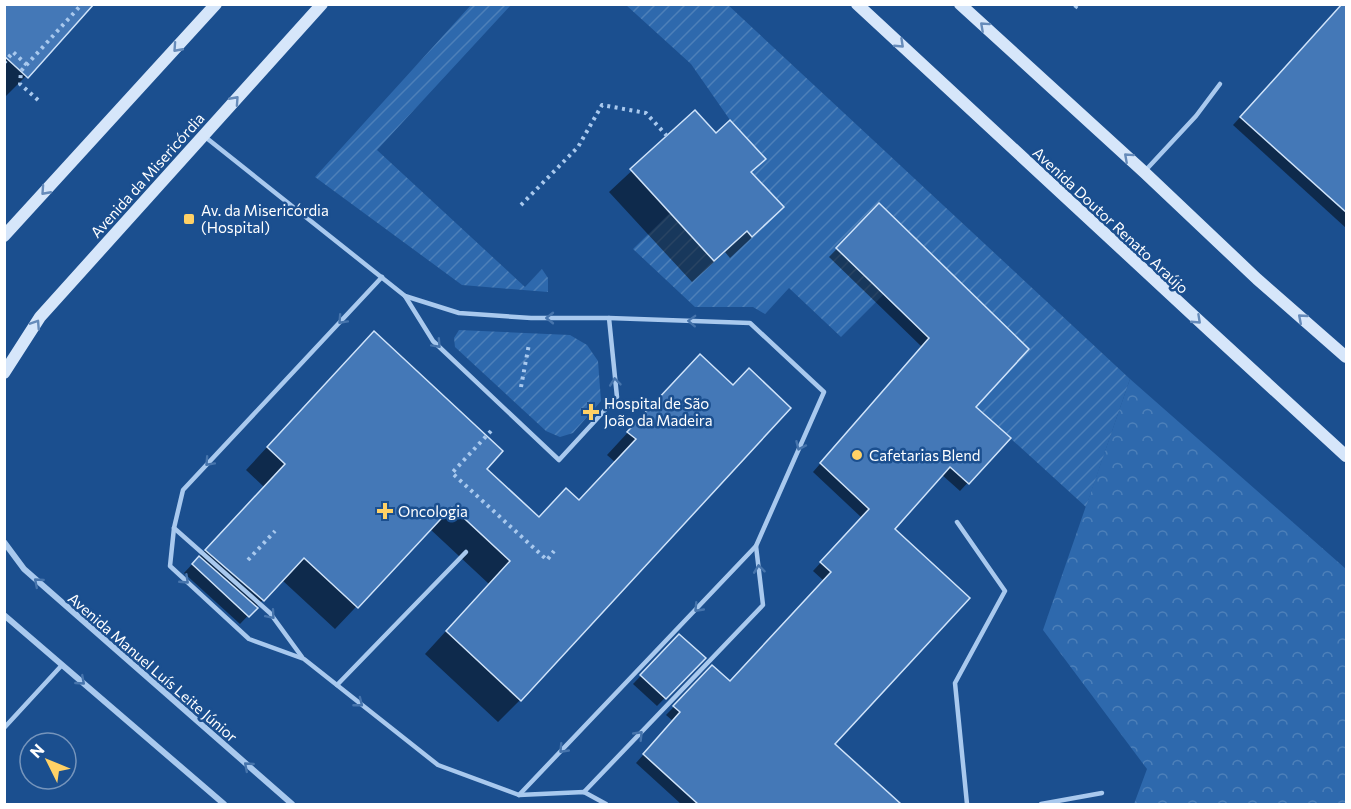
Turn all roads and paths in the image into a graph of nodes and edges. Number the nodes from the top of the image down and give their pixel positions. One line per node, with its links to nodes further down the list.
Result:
1 (82, 4): 7 (path)
2 (216, 4): 14 (main road, one-way to 14)
3 (322, 4): 10 (main road, Avenida da Misericórdia, one-way to 3)
4 (857, 4): 22 (main road, Avenida Doutor Renato Araújo, one-way to 22)
5 (960, 4): 12 (main road, one-way to 5)
6 (4, 63): 7 (path)
7 (27, 65): 9 (path)
8 (1220, 84): 12 (lane)
9 (38, 100)
10 (203, 135): 15 (lane); 20 (main road, Avenida da Misericórdia, one-way to 10)
11 (667, 136): 13 (path)
12 (1144, 172): 19 (main road, one-way to 12)
13 (521, 205)
14 (4, 236)
15 (382, 277): 16 (lane); 24 (lane, one-way to 24)
16 (405, 296): 17 (lane); 21 (lane, one-way to 21)
17 (531, 318): 18 (lane, one-way to 17); 21 (path)
18 (609, 318): 21 (lane, one-way to 18); 27 (lane)
19 (1347, 357)
20 (4, 374)
21 (509, 412): 28 (path)
22 (1347, 456)
23 (957, 522): 42 (lane)
24 (174, 528): 30 (lane); 32 (lane, one-way to 32)
25 (275, 531): 30 (path)
26 (4, 542): 40 (street, Avenida Manuel Luís Leite Júnior, one-way to 26)
27 (756, 546): 36 (lane, one-way to 27); 38 (lane, one-way to 38)
28 (554, 551)
29 (466, 552): 34 (lane)
30 (231, 578): 32 (lane, one-way to 32)
31 (4, 615): 33 (street)
32 (303, 659): 34 (lane)
33 (62, 665): 35 (lane); 39 (street, one-way to 39)
34 (337, 685): 38 (lane, one-way to 38)
35 (4, 728)
36 (584, 792): 38 (lane); 41 (lane)
37 (1102, 793): 43 (lane)
38 (519, 795)
39 (224, 804)
40 (292, 804)
41 (606, 804)
42 (967, 804)
43 (1041, 804)

